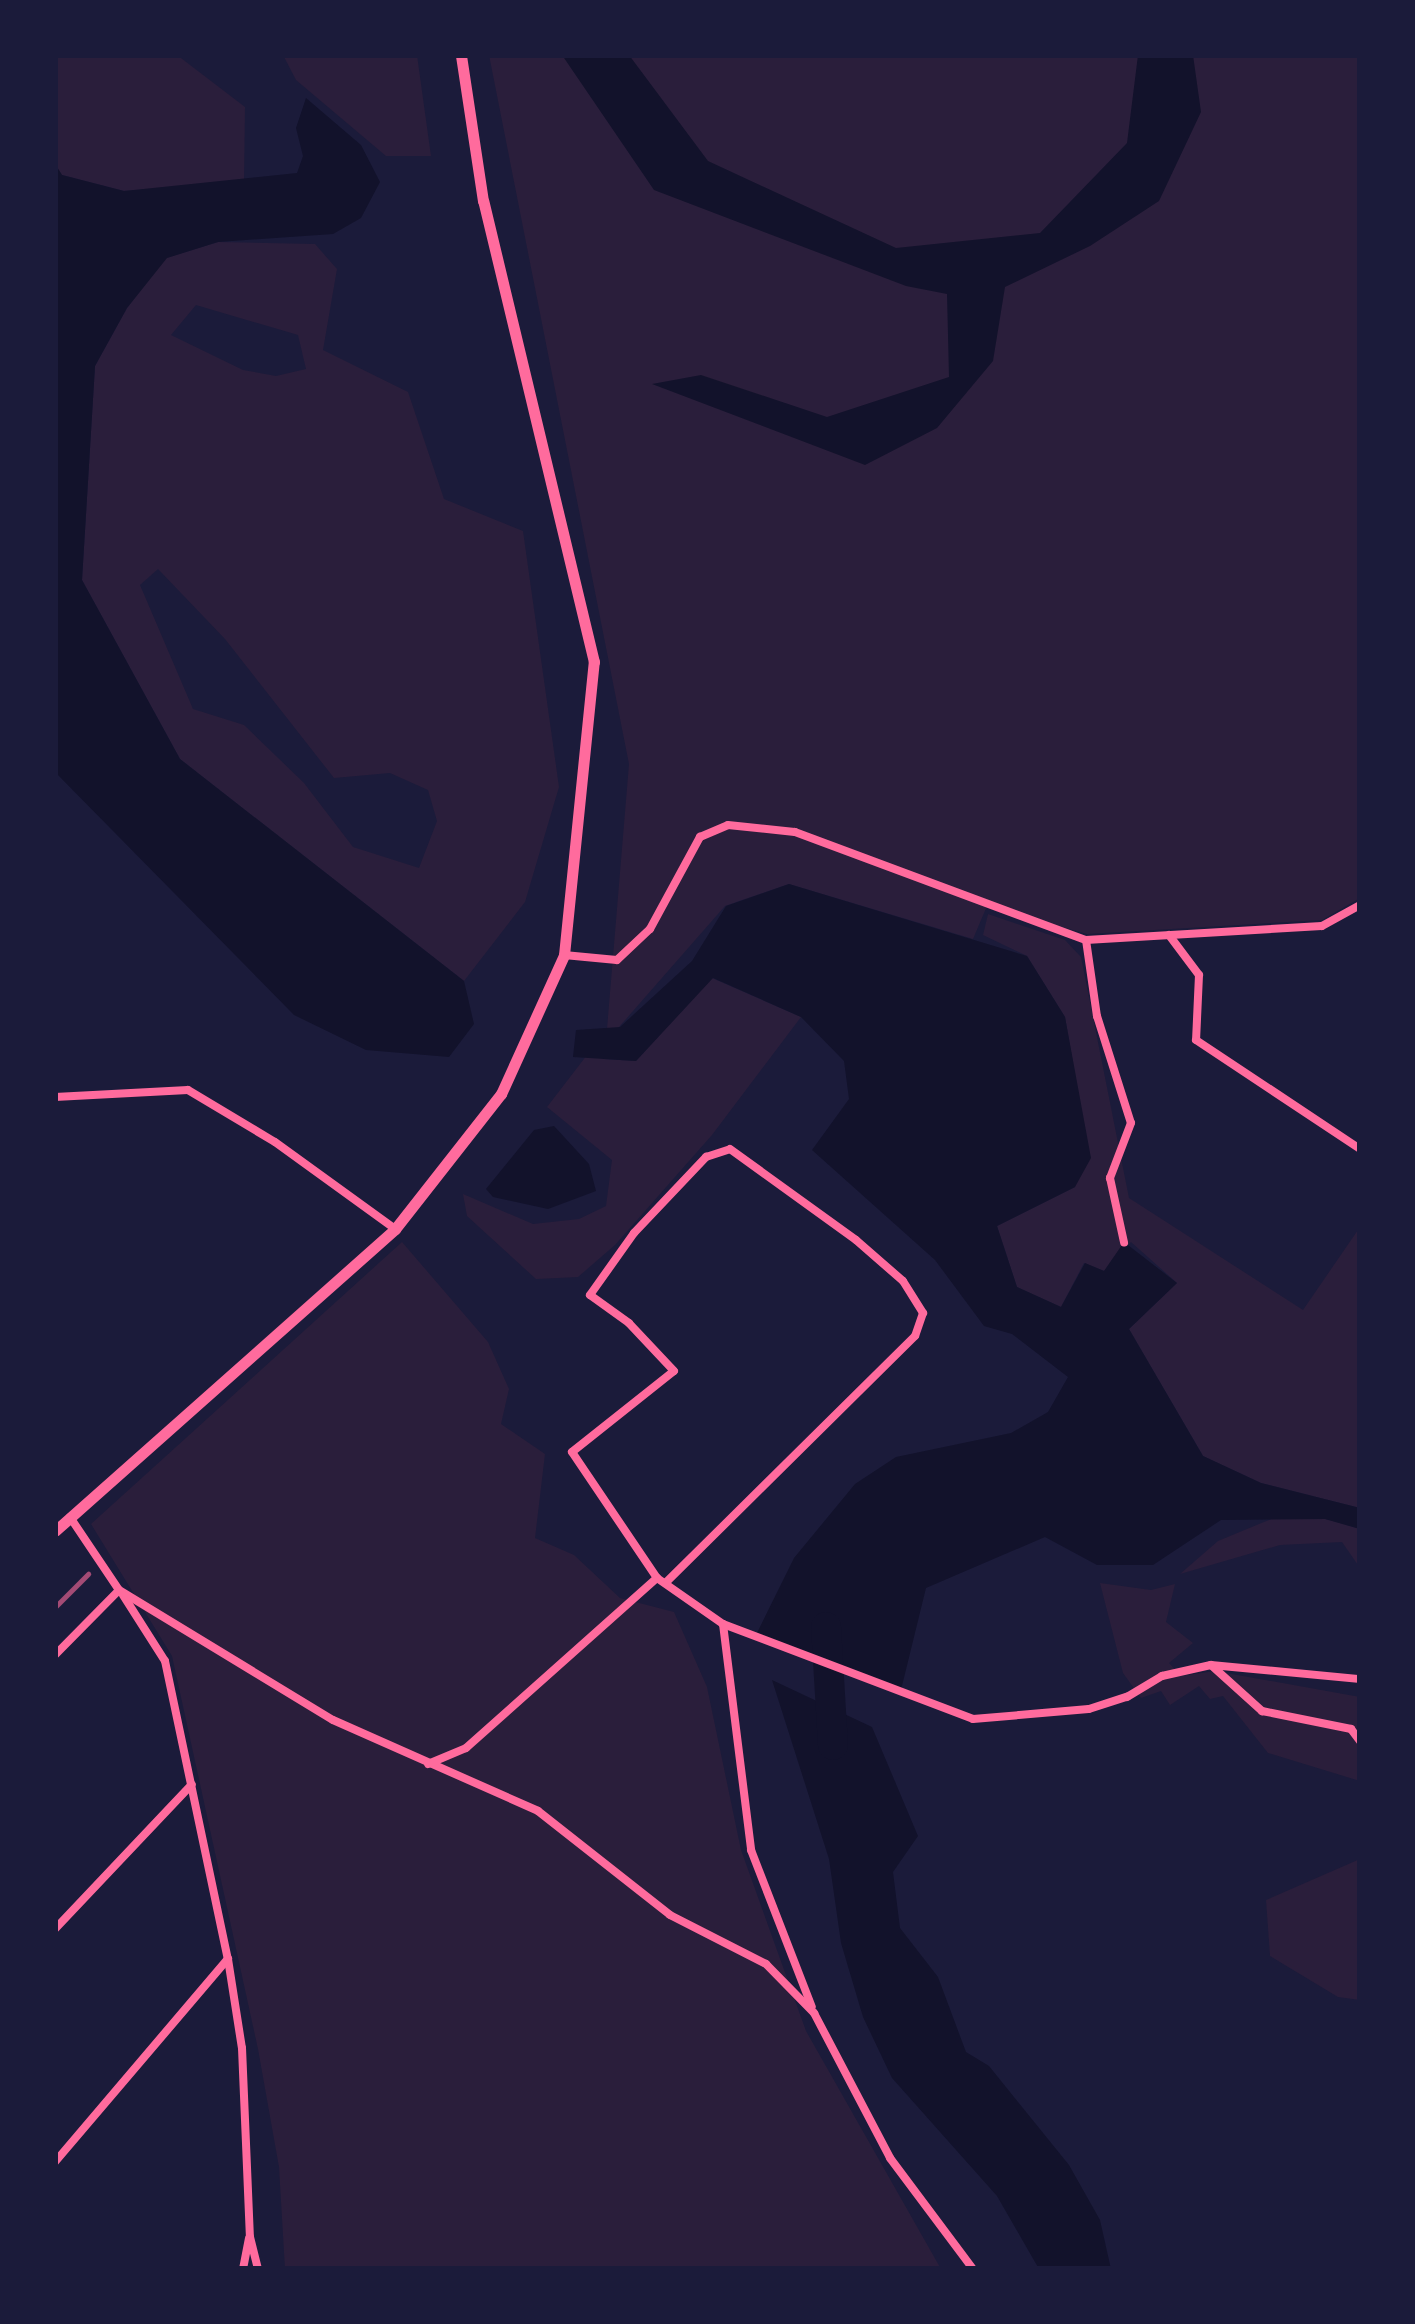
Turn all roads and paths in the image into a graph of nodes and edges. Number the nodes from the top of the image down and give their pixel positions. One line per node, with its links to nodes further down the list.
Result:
1 (461, 55): 5 (main road)
2 (1360, 904): 3 (street)
3 (1169, 935): 4 (street); 7 (street)
4 (1086, 940): 5 (street); 9 (street)
5 (564, 954): 8 (main road)
6 (55, 1097): 8 (street)
7 (1360, 1149)
8 (395, 1229): 10 (main road)
9 (1124, 1242)
10 (70, 1517): 11 (main road); 13 (street)
11 (55, 1531)
12 (661, 1580): 12 (street); 14 (street); 19 (street)
13 (120, 1590): 15 (street); 19 (street); 20 (street)
14 (723, 1624): 16 (street); 23 (street)
15 (55, 1655)
16 (1211, 1665): 17 (street); 18 (street)
17 (1360, 1679)
18 (1360, 1741)
19 (428, 1764): 23 (street)
20 (192, 1784): 21 (street); 22 (street)
21 (55, 1928)
22 (228, 1959): 24 (street); 25 (street)
23 (814, 2013): 28 (street)
24 (55, 2162)
25 (250, 2237): 26 (street); 27 (street)
26 (243, 2269)
27 (258, 2269)
28 (973, 2269)

